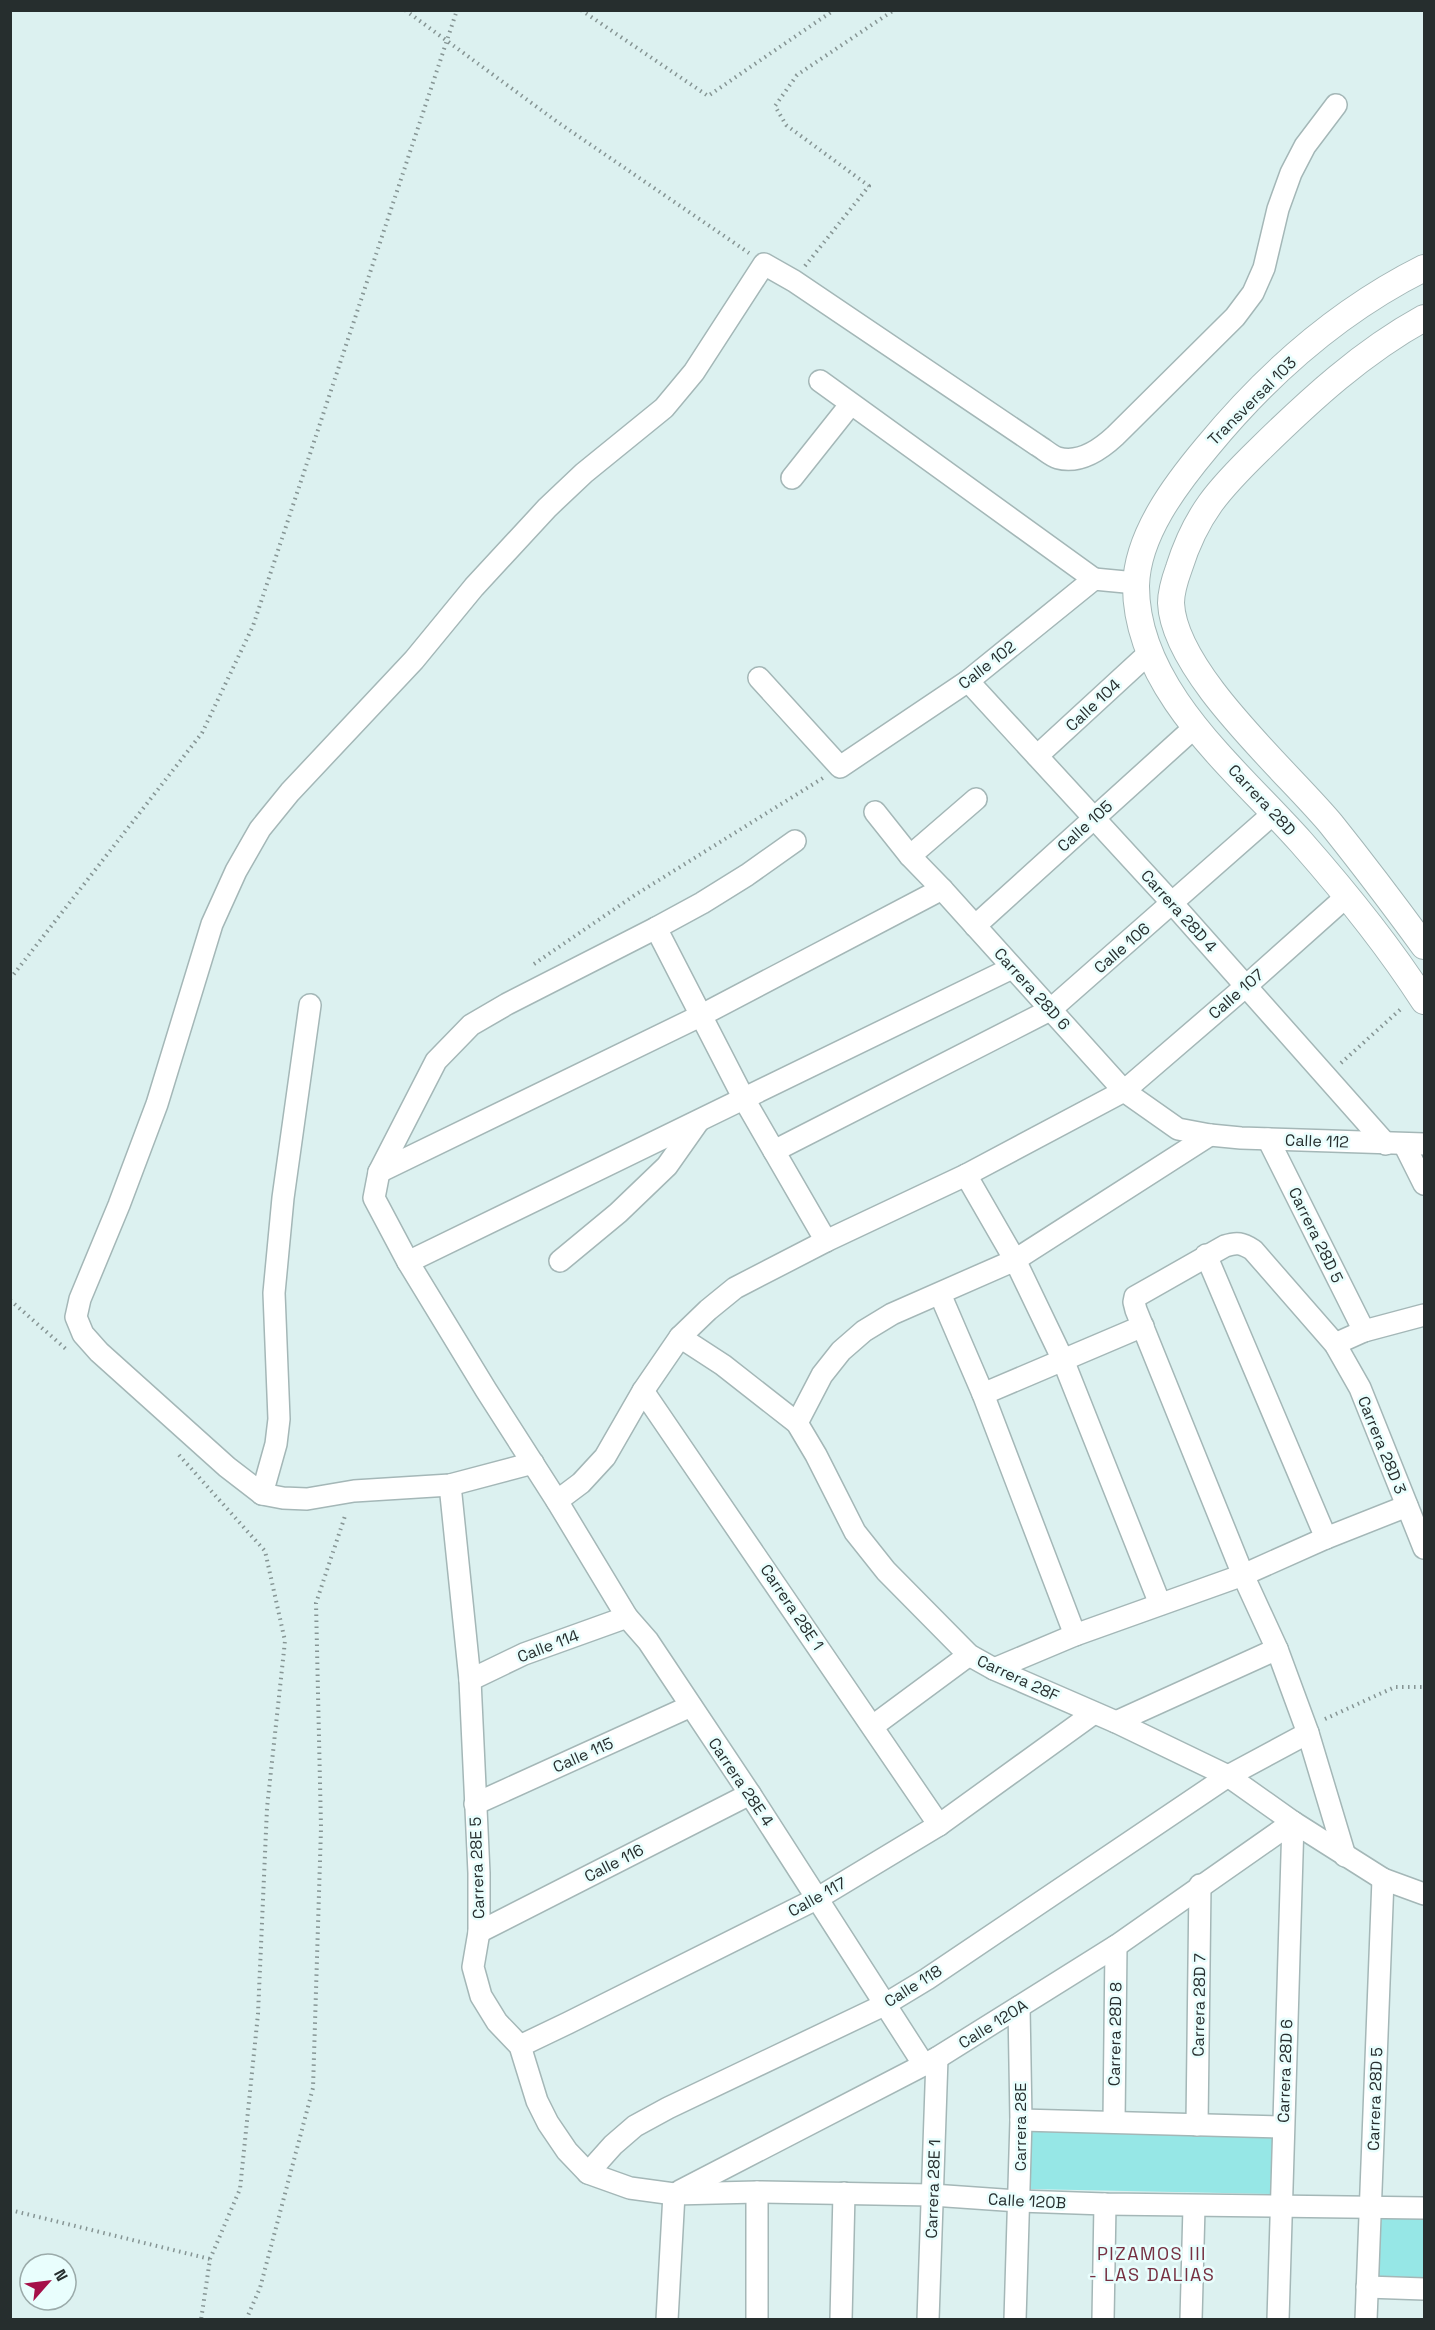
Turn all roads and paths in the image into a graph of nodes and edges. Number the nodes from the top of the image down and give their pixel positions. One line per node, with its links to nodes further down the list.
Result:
1 (405, 10): 6 (path)
2 (457, 10): 6 (path)
3 (581, 10): 4 (path)
4 (834, 10)
5 (894, 10): 10 (path)
6 (446, 40): 8 (path); 37 (path)
7 (1336, 105): 10 (street)
8 (764, 264): 10 (street); 75 (street)
9 (1425, 268): 16 (street, Transversal 103)
10 (794, 281)
11 (1425, 318): 34 (street, Carrera 28D)
12 (820, 381): 13 (street)
13 (850, 405): 14 (street); 15 (street)
14 (792, 478)
15 (1094, 579): 16 (street); 19 (street, Calle 102)
16 (1136, 583): 17 (street, Carrera 28D)
17 (1149, 653): 20 (street, Carrera 28D); 21 (street, Calle 104)
18 (759, 678): 22 (street)
19 (968, 681): 21 (street, Carrera 28D 4); 22 (street, Calle 102)
20 (1196, 726): 25 (street, Carrera 28D); 26 (street, Calle 105)
21 (1037, 756): 26 (street, Carrera 28D 4)
22 (840, 767): 35 (path)
23 (976, 799): 28 (street)
24 (875, 812): 28 (street, Carrera 28D 6)
25 (1274, 813): 30 (street, Carrera 28D); 31 (street, Calle 106)
26 (1095, 818): 31 (street, Carrera 28D 4); 32 (street, Calle 105)
27 (795, 841): 33 (street)
28 (910, 856): 29 (street, Carrera 28D 6)
29 (942, 889): 32 (street, Carrera 28D 6); 42 (street)
30 (1347, 896): 38 (street, Calle 107); 39 (street, Carrera 28D)
31 (1173, 904): 38 (street, Carrera 28D 4); 41 (street, Calle 106)
32 (975, 926): 36 (street, Carrera 28D 6)
33 (656, 928): 42 (street); 51 (street)
34 (1425, 946)
35 (531, 967)
36 (1012, 968): 41 (street, Carrera 28D 6); 45 (street)
37 (10, 979)
38 (1246, 986): 43 (street, Carrera 28D 4); 44 (street, Calle 107)
39 (1422, 997): 43 (path)
40 (310, 1005): 75 (street)
41 (1050, 1010): 44 (street, Carrera 28D 6); 50 (street, Calle 106)
42 (700, 1016): 45 (street); 51 (street)
43 (1326, 1076): 49 (street, Carrera 28D 4)
44 (1124, 1091): 47 (street, Carrera 28D 6); 52 (street, Calle 107)
45 (744, 1099): 46 (street); 50 (street)
46 (698, 1121): 57 (street); 58 (street)
47 (1210, 1135): 48 (street, Calle 112); 56 (street)
48 (1268, 1139): 49 (street, Calle 112); 63 (street, Carrera 28D 5)
49 (1405, 1144): 53 (street, Carrera 28D 4)
50 (774, 1151): 54 (street)
51 (379, 1172): 58 (street, Carrera 28E 4)
52 (966, 1174): 54 (street, Calle 107); 56 (street)
53 (1425, 1184)
54 (826, 1241): 64 (street, Calle 107)
55 (1206, 1256): 62 (street); 65 (street); 78 (street)
56 (1015, 1260): 59 (street); 67 (street)
57 (560, 1261)
58 (408, 1262): 72 (street, Carrera 28E 4)
59 (940, 1294): 69 (street); 70 (street)
60 (10, 1300): 66 (path)
61 (1425, 1315): 63 (street)
62 (1143, 1326): 67 (street); 80 (street)
63 (1364, 1331): 65 (street)
64 (681, 1337): 68 (street, Calle 107); 70 (street, Carrera 28F)
65 (1335, 1344): 77 (street, Carrera 28D 3)
66 (67, 1350)
67 (1063, 1360): 69 (street); 81 (street)
68 (643, 1390): 76 (street, Calle 107); 92 (street, Carrera 28E 1)
69 (983, 1394): 83 (street)
70 (797, 1423): 85 (street, Carrera 28F)
71 (171, 1446): 127 (path)
72 (533, 1463): 73 (street); 76 (street, Carrera 28E 4)
73 (450, 1485): 74 (street); 87 (street, Carrera 28E 5)
74 (354, 1491): 75 (street); 131 (path)
75 (262, 1494)
76 (557, 1501): 82 (street, Carrera 28E 4)
77 (1407, 1506): 78 (street); 79 (street, Carrera 28D 3)
78 (1326, 1538): 80 (street)
79 (1425, 1548)
80 (1243, 1575): 81 (street); 84 (street)
81 (1160, 1604): 83 (street)
82 (627, 1617): 87 (street, Calle 114); 89 (street, Carrera 28E 4)
83 (1075, 1635): 86 (street)
84 (1277, 1649): 91 (street); 93 (street)
85 (969, 1655): 86 (street, Carrera 28F); 92 (street)
86 (994, 1670): 90 (street, Carrera 28F)
87 (470, 1680): 96 (street, Carrera 28E 5)
88 (1425, 1687): 93 (path)
89 (691, 1706): 95 (street, Carrera 28E 4); 96 (street, Calle 115)
90 (1094, 1713): 91 (street, Carrera 28F); 98 (street, Calle 117)
91 (1116, 1722): 94 (street, Carrera 28F)
92 (873, 1726): 98 (street, Carrera 28E 1)
93 (1308, 1733): 94 (street, Calle 118); 99 (street)
94 (1228, 1776): 97 (street, Carrera 28F); 106 (street, Calle 118)
95 (750, 1794): 103 (street, Carrera 28E 4); 104 (street, Calle 116)
96 (475, 1803): 104 (street, Carrera 28E 5)
97 (1293, 1822): 99 (street, Carrera 28F); 101 (street, Calle 120A); 113 (street, Carrera 28D 6)
98 (939, 1825): 103 (street, Calle 117)
99 (1345, 1856): 100 (street, Carrera 28F)
100 (1383, 1879): 102 (street); 124 (street, Carrera 28D 5)
101 (1200, 1885): 105 (street, Calle 120A); 112 (street, Carrera 28D 7)
102 (1425, 1894)
103 (818, 1898): 106 (street, Carrera 28E 4); 108 (street, Calle 117)
104 (479, 1932): 108 (street, Carrera 28E 5)
105 (1116, 1946): 107 (street, Calle 120A); 111 (street, Carrera 28D 8)
106 (884, 2005): 109 (street, Carrera 28E 4); 114 (street, Calle 118)
107 (1019, 2007): 109 (street, Calle 120A); 110 (street, Carrera 28E)
108 (520, 2046): 114 (street, Carrera 28E 5)
109 (930, 2061): 118 (street, Calle 120A); 119 (street, Carrera 28E 1)
110 (1021, 2120): 111 (street); 120 (street, Carrera 28E)
111 (1114, 2122): 112 (street)
112 (1197, 2125): 113 (street)
113 (1283, 2127): 123 (street, Carrera 28D 6)
114 (588, 2173): 115 (street, Carrera 28E 5)
115 (630, 2188): 118 (street, Calle 120B)
116 (757, 2192): 117 (street, Calle 120B); 118 (street, Calle 120B); 133 (street)
117 (844, 2193): 119 (street, Calle 120B); 134 (street)
118 (674, 2194): 132 (street)
119 (933, 2195): 120 (street, Calle 120B); 135 (street, Carrera 28E 1)
120 (1019, 2201): 121 (street, Calle 120B); 136 (street, Carrera 28E)
121 (1105, 2205): 122 (street, Calle 120B); 137 (street)
122 (1194, 2207): 123 (street, Calle 120B); 138 (street)
123 (1281, 2208): 124 (street, Calle 120B); 139 (street, Carrera 28D 6)
124 (1370, 2208): 125 (street, Calle 120B); 128 (street, Carrera 28D 5)
125 (1425, 2208)
126 (10, 2210): 127 (path)
127 (210, 2259): 130 (path)
128 (1367, 2287): 129 (street); 140 (street, Carrera 28D 5)
129 (1425, 2289)
130 (201, 2319)
131 (246, 2319)
132 (667, 2319)
133 (757, 2319)
134 (841, 2319)
135 (928, 2319)
136 (1015, 2319)
137 (1103, 2319)
138 (1191, 2319)
139 (1278, 2319)
140 (1366, 2319)

